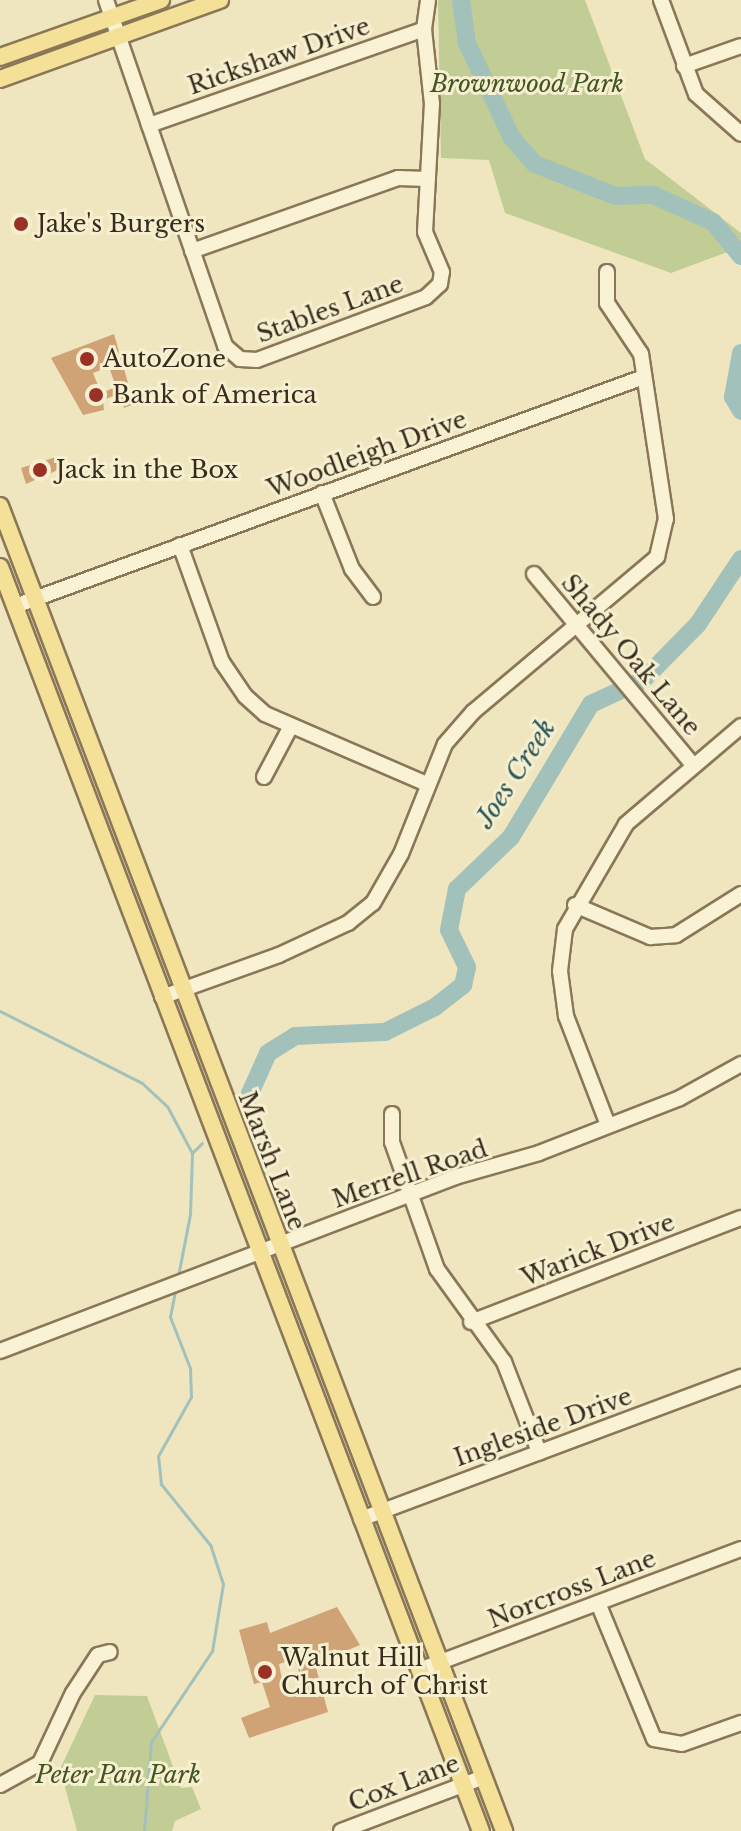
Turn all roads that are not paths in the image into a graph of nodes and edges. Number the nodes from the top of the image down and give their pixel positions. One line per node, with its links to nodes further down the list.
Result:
1 (106, 0): 6 (street, Stables Lane)
2 (161, 0): 6 (main road)
3 (220, 0): 8 (main road)
4 (428, 0): 7 (street, Stables Lane)
5 (661, 0): 11 (street)
6 (112, 18): 8 (street, Stables Lane); 10 (main road)
7 (424, 29): 13 (street, Rickshaw Drive); 15 (street, Stables Lane)
8 (118, 36): 12 (main road); 13 (street, Stables Lane)
9 (741, 46): 11 (street)
10 (0, 57)
11 (684, 66): 14 (street)
12 (0, 79)
13 (149, 125): 16 (street, Stables Lane)
14 (741, 134)
15 (428, 179): 16 (street); 16 (street, Stables Lane)
16 (192, 251)
17 (607, 272): 18 (street)
18 (644, 377): 19 (street, Woodleigh Drive); 27 (street)
19 (322, 493): 21 (street, Woodleigh Drive); 24 (street)
20 (0, 506): 25 (main road, Marsh Lane)
21 (180, 545): 25 (street, Woodleigh Drive); 28 (street)
22 (0, 567): 26 (main road, Marsh Lane)
23 (534, 574): 27 (street, Shady Oak Lane)
24 (373, 597)
25 (35, 598): 26 (street, Woodleigh Drive); 33 (main road, Marsh Lane)
26 (15, 606): 34 (main road, Marsh Lane)
27 (579, 627): 30 (street, Shady Oak Lane); 32 (street)
28 (291, 726): 31 (street); 32 (street)
29 (741, 726): 30 (street)
30 (693, 765): 36 (street)
31 (264, 777)
32 (427, 784): 37 (street)
33 (106, 788): 34 (main road); 37 (main road, Marsh Lane)
34 (86, 795): 38 (main road, Marsh Lane)
35 (741, 894): 36 (street)
36 (575, 905): 41 (street)
37 (182, 991): 38 (street); 44 (main road, Marsh Lane)
38 (162, 997): 45 (main road, Marsh Lane)
39 (741, 1064): 41 (street, Merrell Road)
40 (392, 1114): 42 (street)
41 (608, 1125): 42 (street, Merrell Road)
42 (410, 1194): 44 (street, Merrell Road); 46 (street)
43 (741, 1218): 46 (street, Warick Drive)
44 (278, 1245): 45 (street, Merrell Road); 50 (main road, Marsh Lane)
45 (259, 1252): 47 (street, Merrell Road); 51 (main road, Marsh Lane)
46 (471, 1322): 49 (street)
47 (0, 1351)
48 (741, 1377): 49 (street, Ingleside Drive)
49 (539, 1452): 50 (street, Ingleside Drive)
50 (380, 1511): 51 (street, Ingleside Drive); 55 (main road, Marsh Lane)
51 (361, 1519): 56 (main road, Marsh Lane)
52 (741, 1549): 53 (street, Norcross Lane)
53 (598, 1603): 55 (street, Norcross Lane); 57 (street)
54 (110, 1652): 60 (street)
55 (439, 1662): 56 (street, Norcross Lane); 58 (main road, Marsh Lane)
56 (419, 1670): 59 (main road, Marsh Lane)
57 (741, 1723)
58 (484, 1777): 59 (street, Cox Lane); 63 (main road, Marsh Lane)
59 (463, 1784): 61 (street, Cox Lane); 62 (main road, Marsh Lane)
60 (0, 1785)
61 (341, 1831)
62 (481, 1831)
63 (504, 1831)

